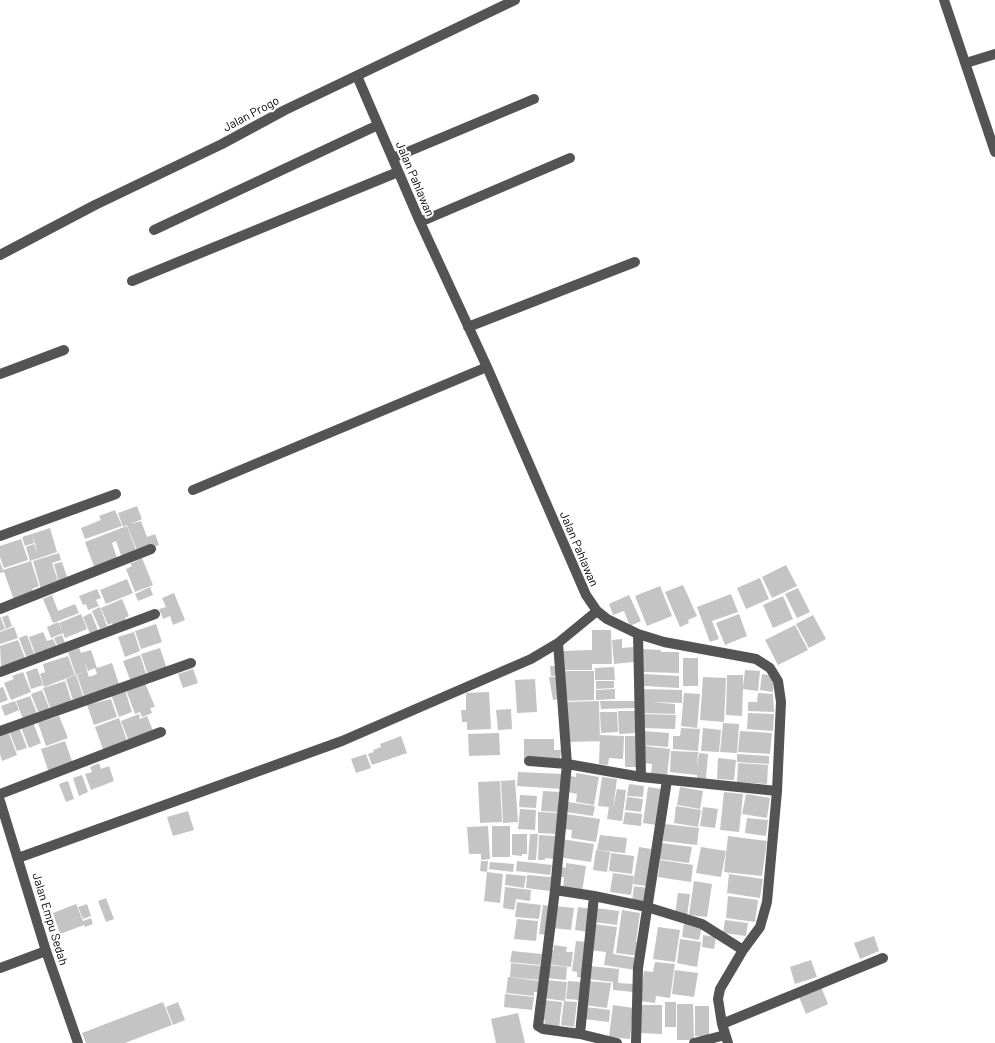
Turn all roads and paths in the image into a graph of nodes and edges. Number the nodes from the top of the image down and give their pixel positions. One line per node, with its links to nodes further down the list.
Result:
1 (515, 0): 5 (street, Jalan Progo)
2 (944, 0): 4 (street)
3 (995, 54): 4 (street)
4 (966, 63): 8 (street)
5 (356, 76): 7 (street, Jalan Pahlawan); 15 (street, Jalan Progo)
6 (534, 99): 10 (street)
7 (378, 126): 10 (street, Jalan Pahlawan); 14 (street)
8 (992, 134): 9 (street)
9 (995, 152)
10 (393, 158): 12 (street, Jalan Pahlawan)
11 (570, 158): 13 (street)
12 (398, 172): 13 (street, Jalan Pahlawan); 17 (street)
13 (420, 222): 18 (street, Jalan Pahlawan)
14 (154, 230)
15 (0, 254)
16 (635, 262): 18 (street)
17 (132, 282)
18 (468, 328): 20 (street, Jalan Pahlawan)
19 (64, 350): 21 (street)
20 (487, 367): 22 (street); 27 (street, Jalan Pahlawan)
21 (0, 374)
22 (194, 490)
23 (116, 494): 24 (street)
24 (0, 536)
25 (151, 549): 26 (street)
26 (0, 610)
27 (597, 611): 29 (street, Jalan Pahlawan); 30 (street)
28 (155, 614): 32 (street)
29 (638, 634): 37 (street); 39 (street, Jalan Pahlawan)
30 (558, 643): 36 (street); 43 (street)
31 (191, 663): 33 (street)
32 (0, 672)
33 (0, 731)
34 (161, 732): 40 (street)
35 (529, 761): 36 (street)
36 (567, 764): 37 (street); 44 (street)
37 (641, 776): 38 (street)
38 (667, 780): 39 (street); 46 (street)
39 (778, 790): 47 (street, Jalan Pahlawan)
40 (0, 794)
41 (0, 801): 42 (street, Jalan Empu Sedah)
42 (2, 815): 43 (street, Jalan Empu Sedah)
43 (18, 858): 48 (street, Jalan Empu Sedah)
44 (554, 890): 45 (street); 52 (street)
45 (594, 896): 46 (street); 52 (street)
46 (647, 907): 47 (street); 56 (street)
47 (743, 950): 51 (street, Jalan Pahlawan)
48 (46, 951): 50 (street); 54 (street, Jalan Empu Sedah)
49 (882, 958): 51 (street)
50 (0, 968)
51 (722, 1024): 53 (street, Jalan Pahlawan)
52 (580, 1034): 55 (street)
53 (727, 1039): 57 (street)
54 (78, 1043)
55 (618, 1043)
56 (636, 1043)
57 (694, 1043)

